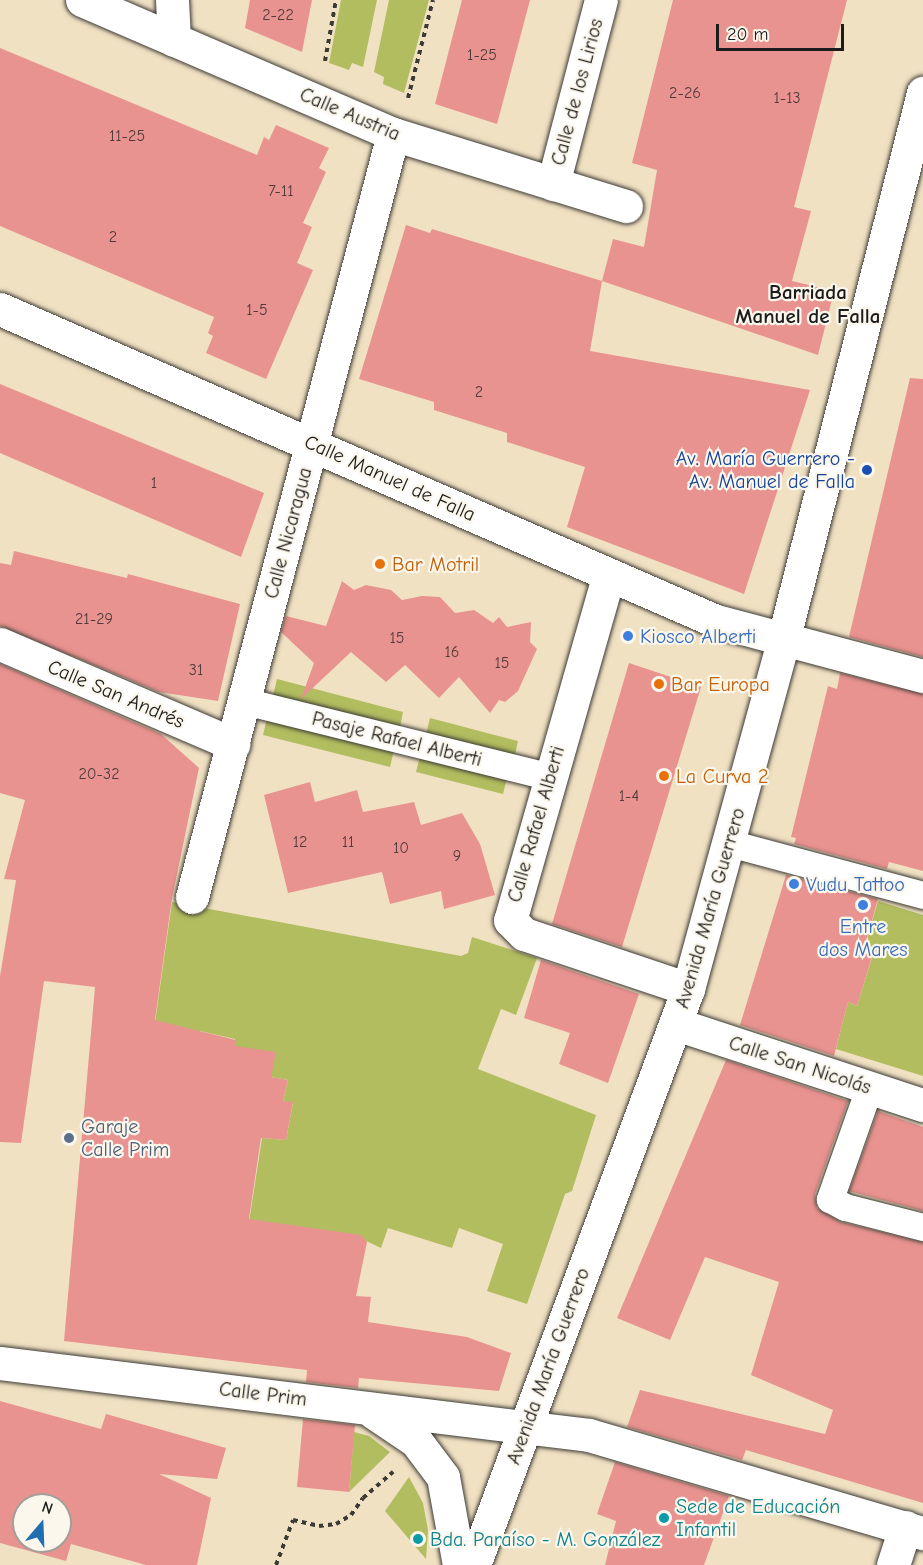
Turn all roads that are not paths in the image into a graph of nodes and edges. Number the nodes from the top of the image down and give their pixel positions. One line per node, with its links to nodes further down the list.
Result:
1 (82, 0): 4 (street, Calle Austria)
2 (172, 0): 4 (street)
3 (601, 0): 8 (street, Calle de los Lirios)
4 (174, 40): 6 (street, Calle Austria)
5 (923, 93): 7 (street, Avenida María Guerrero)
6 (393, 134): 8 (street, Calle Austria); 11 (street, Calle Nicaragua)
7 (915, 162): 13 (street, Avenida María Guerrero)
8 (553, 184): 9 (street, Calle Austria)
9 (626, 206)
10 (0, 309): 11 (street, Calle Manuel de Falla)
11 (312, 442): 12 (street, Calle Manuel de Falla); 16 (street, Calle Nicaragua)
12 (608, 577): 13 (street, Calle Manuel de Falla); 18 (street, Calle Rafael Alberti)
13 (783, 641): 15 (street, Calle Manuel de Falla); 19 (street, Avenida María Guerrero)
14 (0, 644): 17 (street, Calle San Andrés)
15 (923, 676)
16 (244, 701): 17 (street, Calle Nicaragua); 18 (street, Pasaje Rafael Alberti)
17 (233, 744): 21 (street, Calle Nicaragua)
18 (550, 777): 22 (street, Calle Rafael Alberti)
19 (729, 843): 20 (street); 22 (street, Avenida María Guerrero)
20 (923, 895)
21 (192, 897)
22 (688, 989): 23 (street, Avenida María Guerrero)
23 (676, 1024): 24 (street, Calle San Nicolás); 29 (street, Avenida María Guerrero)
24 (869, 1088): 25 (street, Calle San Nicolás); 26 (street)
25 (923, 1105)
26 (923, 1227)
27 (0, 1363): 28 (street, Calle Prim)
28 (357, 1406): 29 (street, Calle Prim); 31 (street)
29 (526, 1425): 30 (street, Calle Prim); 32 (street, Avenida María Guerrero)
30 (914, 1530): 33 (street)
31 (459, 1565)
32 (474, 1565)
33 (893, 1565)

